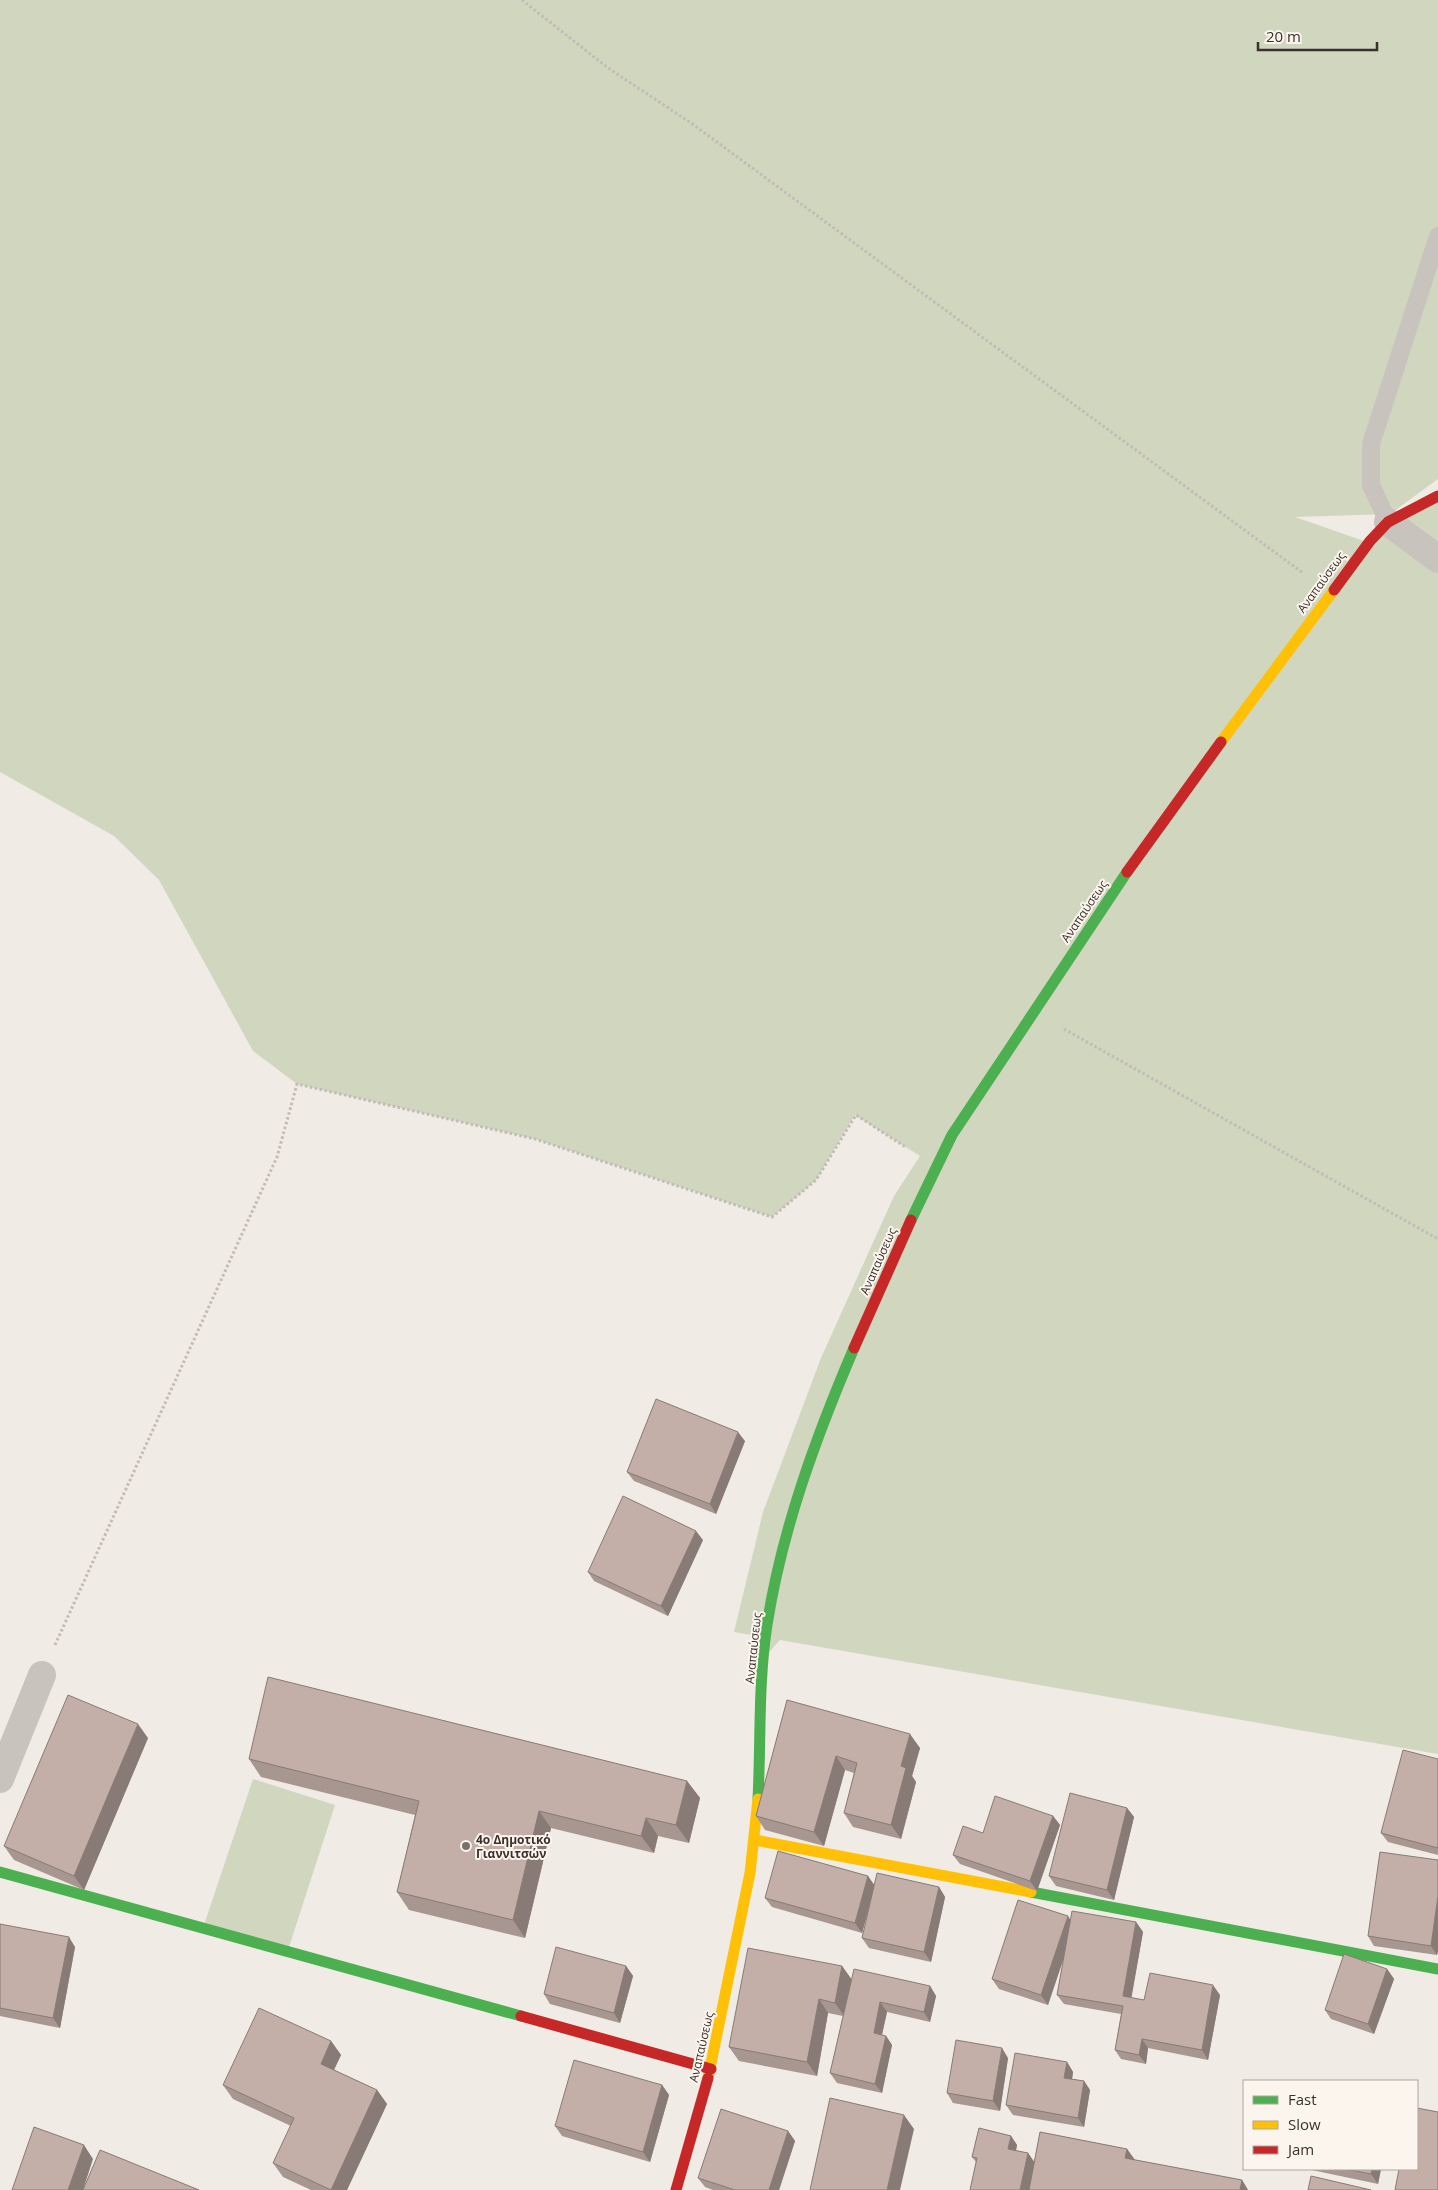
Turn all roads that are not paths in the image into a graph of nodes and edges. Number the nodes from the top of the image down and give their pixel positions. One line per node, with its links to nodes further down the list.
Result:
1 (1438, 236): 3 (lane)
2 (1438, 496): 3 (street, Αναπαύσεως)
3 (1388, 522): 4 (street); 7 (street, Αναπαύσεως)
4 (1438, 559)
5 (42, 1675): 6 (street)
6 (0, 1779)
7 (755, 1840): 9 (street); 10 (street, Αναπαύσεως)
8 (0, 1872): 10 (street)
9 (1438, 1969)
10 (711, 2069): 11 (street, Αναπαύσεως)
11 (676, 2190)

